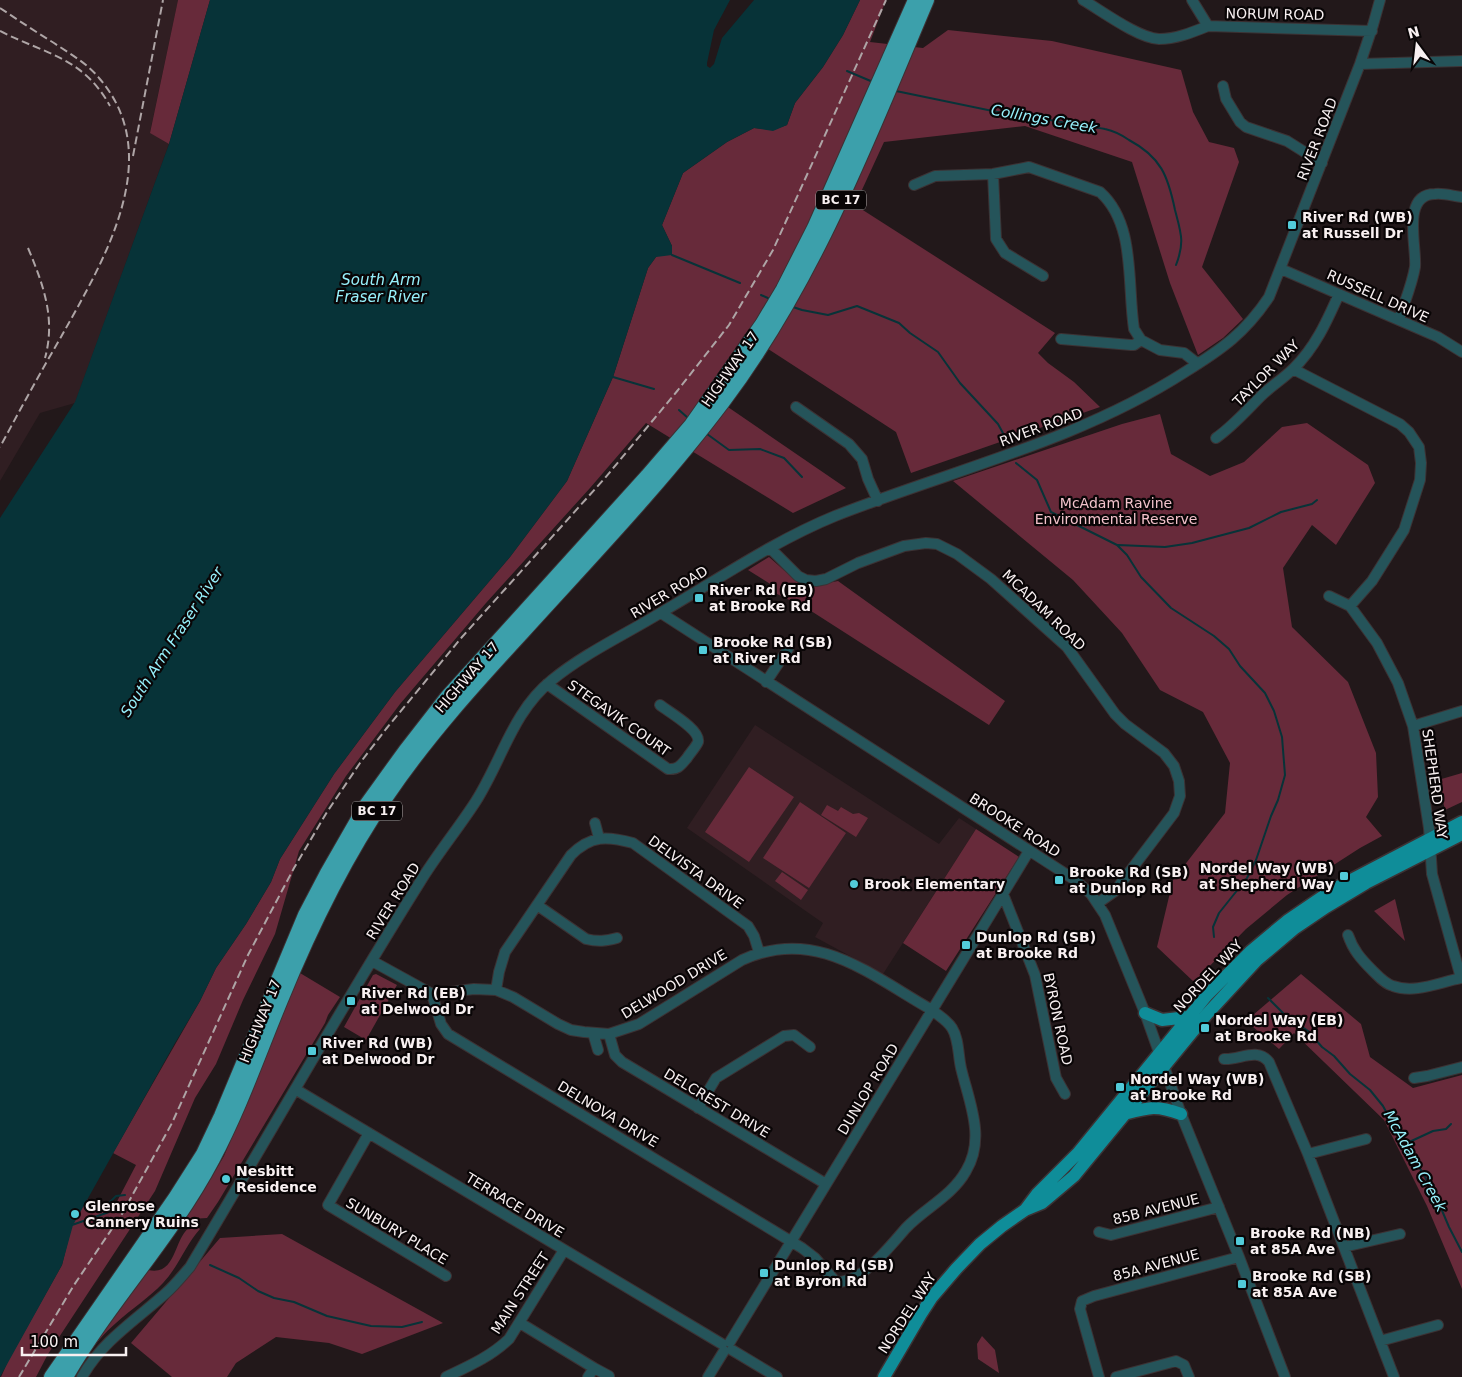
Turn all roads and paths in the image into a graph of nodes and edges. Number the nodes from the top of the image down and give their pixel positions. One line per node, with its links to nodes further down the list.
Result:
1 (915, 0): 8 (highway, HIGHWAY 17 / BC 17)
2 (927, 0): 8 (highway, HIGHWAY 17 / BC 17)
3 (1083, 0): 6 (street)
4 (1192, 0): 6 (street, NORUM ROAD)
5 (1380, 0): 7 (street, RIVER ROAD)
6 (1208, 26): 7 (street, NORUM ROAD)
7 (1372, 30): 10 (street, RIVER ROAD)
8 (895, 61): 82 (highway, HIGHWAY 17 / BC 17)
9 (1462, 61): 10 (street)
10 (1360, 64): 12 (street, RIVER ROAD)
11 (1223, 86): 12 (street)
12 (1322, 163): 16 (street, RIVER ROAD)
13 (993, 174): 14 (street); 17 (street); 21 (street)
14 (914, 185)
15 (1462, 197): 19 (street)
16 (1280, 268): 18 (street, RUSSELL DRIVE); 23 (street, RIVER ROAD)
17 (1042, 276)
18 (1339, 294): 19 (street, RUSSELL DRIVE); 24 (street, TAYLOR WAY)
19 (1399, 320): 22 (street, RUSSELL DRIVE)
20 (1061, 339): 21 (street)
21 (1141, 340): 23 (street)
22 (1462, 352)
23 (1198, 364): 27 (street, RIVER ROAD)
24 (1293, 369): 26 (street, TAYLOR WAY); 30 (street)
25 (796, 407): 27 (street)
26 (1216, 438)
27 (878, 501): 28 (street, RIVER ROAD)
28 (770, 548): 31 (street, RIVER ROAD); 45 (street, MCADAM ROAD)
29 (1329, 596): 30 (street, SHEPHERD WAY)
30 (1350, 606): 37 (street, SHEPHERD WAY)
31 (661, 613): 33 (street, BROOKE ROAD); 34 (street, RIVER ROAD)
32 (788, 649): 33 (street)
33 (766, 682): 43 (street, BROOKE ROAD)
34 (547, 684): 35 (street, STEGAVIK COURT); 50 (street, RIVER ROAD)
35 (660, 705)
36 (1462, 711): 37 (street)
37 (1413, 726): 42 (street, SHEPHERD WAY)
38 (1462, 822): 42 (main road, NORDEL WAY)
39 (596, 823): 41 (street)
40 (1462, 834): 42 (main road, NORDEL WAY)
41 (599, 838): 46 (street); 49 (street, DELVISTA DRIVE)
42 (1430, 845): 51 (street, SHEPHERD WAY); 56 (main road, NORDEL WAY); 62 (main road, NORDEL WAY)
43 (1029, 850): 44 (street, DUNLOP ROAD); 45 (street, BROOKE ROAD)
44 (1003, 894): 54 (street, DUNLOP ROAD); 66 (street, BYRON ROAD)
45 (1098, 903): 55 (street, BROOKE ROAD)
46 (537, 905): 48 (street); 52 (street)
47 (1348, 935): 51 (street)
48 (617, 938)
49 (759, 952): 54 (street, DELWOOD DRIVE); 58 (street, DELWOOD DRIVE)
50 (372, 961): 53 (street); 65 (street, RIVER ROAD)
51 (1462, 978)
52 (496, 990): 53 (street, DELWOOD DRIVE); 57 (street, DELWOOD DRIVE)
53 (432, 994): 78 (street, DELNOVA DRIVE)
54 (932, 1010): 73 (street, DUNLOP ROAD); 78 (street, DELNOVA DRIVE)
55 (1145, 1013): 56 (main road); 62 (street, BROOKE ROAD)
56 (1188, 1017): 62 (main road, NORDEL WAY)
57 (593, 1033): 58 (street, DELWOOD DRIVE); 60 (street)
58 (609, 1034): 67 (street, DELCREST DRIVE)
59 (810, 1047): 67 (street)
60 (598, 1050)
61 (1224, 1058): 72 (street)
62 (1162, 1059): 68 (main road, NORDEL WAY); 69 (street, BROOKE ROAD); 75 (main road, NORDEL WAY)
63 (1462, 1067): 64 (street)
64 (1414, 1078)
65 (295, 1089): 70 (street, TERRACE DRIVE); 92 (street, RIVER ROAD)
66 (1065, 1094)
67 (698, 1108): 73 (street, DELCREST DRIVE)
68 (1124, 1114): 69 (main road); 75 (main road, NORDEL WAY)
69 (1181, 1114): 74 (street, BROOKE ROAD)
70 (369, 1133): 80 (street, TERRACE DRIVE); 83 (street, SUNBURY PLACE)
71 (1366, 1139): 72 (street)
72 (1308, 1154): 79 (street)
73 (826, 1184): 78 (street, DUNLOP ROAD)
74 (1219, 1207): 76 (street, 85B AVENUE); 81 (street, BROOKE ROAD)
75 (1026, 1210): 96 (main road, NORDEL WAY)
76 (1099, 1232)
77 (1400, 1234): 79 (street)
78 (792, 1241): 87 (street, DUNLOP ROAD)
79 (1344, 1247): 86 (street)
80 (564, 1250): 84 (street, MAIN STREET); 87 (street, TERRACE DRIVE)
81 (1239, 1257): 97 (street, 85A AVENUE); 100 (street, BROOKE ROAD)
82 (128, 1276): 90 (highway, HIGHWAY 17 / BC 17); 91 (highway, HIGHWAY 17 / BC 17)
83 (446, 1276)
84 (520, 1323): 88 (street); 93 (street, MAIN STREET)
85 (1438, 1325): 86 (street)
86 (1380, 1341): 101 (street)
87 (727, 1346): 94 (street, DUNLOP ROAD); 95 (street, TERRACE DRIVE)
88 (591, 1372): 89 (street)
89 (609, 1376)
90 (51, 1377)
91 (66, 1377)
92 (82, 1377)
93 (446, 1377)
94 (708, 1377)
95 (777, 1377)
96 (884, 1377)
97 (1099, 1377)
98 (1116, 1377): 99 (street)
99 (1189, 1377)
100 (1285, 1377)
101 (1394, 1377)

